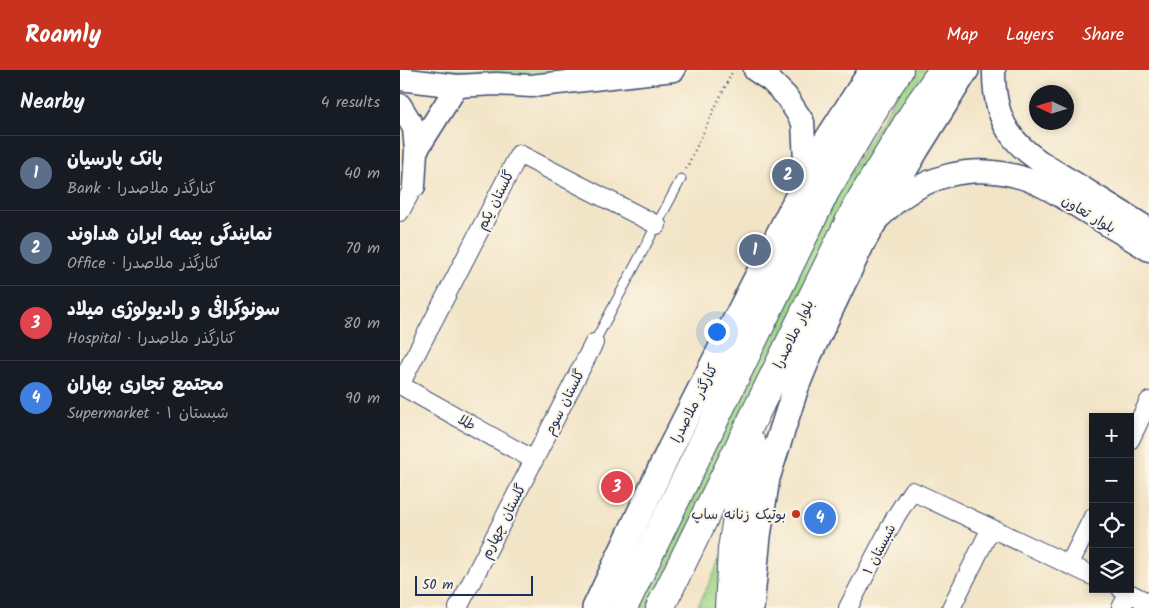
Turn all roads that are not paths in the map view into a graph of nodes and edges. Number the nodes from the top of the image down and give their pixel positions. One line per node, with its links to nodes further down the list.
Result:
1 (674, 70): 8 (street)
2 (755, 70): 15 (street)
3 (872, 70): 15 (main road, کنارگذر ملاصدرا)
4 (899, 70): 38 (main road)
5 (943, 70): 26 (main road, بلوار ملاصدرا)
6 (966, 70): 20 (main road)
7 (994, 70): 13 (street)
8 (500, 77): 10 (street)
9 (400, 79): 10 (street)
10 (457, 86): 12 (street)
11 (400, 105): 12 (street)
12 (416, 151): 16 (street)
13 (1035, 171): 18 (street, بلوار تعاون); 20 (street)
14 (681, 179): 19 (lane)
15 (806, 181): 37 (main road, کنارگذر ملاصدرا)
16 (414, 186): 17 (street)
17 (400, 212)
18 (1118, 220): 21 (street, بلوار تعاون); 22 (street, بلوار تعاون)
19 (657, 225): 24 (lane); 25 (street, گلستان یکم)
20 (871, 226): 23 (main road)
21 (1149, 229)
22 (1149, 250)
23 (846, 275): 26 (main road); 41 (main road)
24 (594, 343): 29 (street, گلستان سوم)
25 (400, 385): 29 (street, طلا)
26 (764, 394): 39 (main road, بلوار ملاصدرا); 40 (main road)
27 (1149, 401): 28 (street)
28 (1134, 432)
29 (534, 460): 36 (street, گلستان چهارم)
30 (1089, 525): 32 (street)
31 (991, 528): 32 (street); 42 (street, شبستان ۱); 43 (street)
32 (1070, 565): 33 (street)
33 (1089, 574)
34 (1123, 597): 35 (street)
35 (1149, 603)
36 (458, 608)
37 (595, 608)
38 (622, 608)
39 (660, 608)
40 (729, 608)
41 (752, 608)
42 (848, 608)
43 (951, 608)

